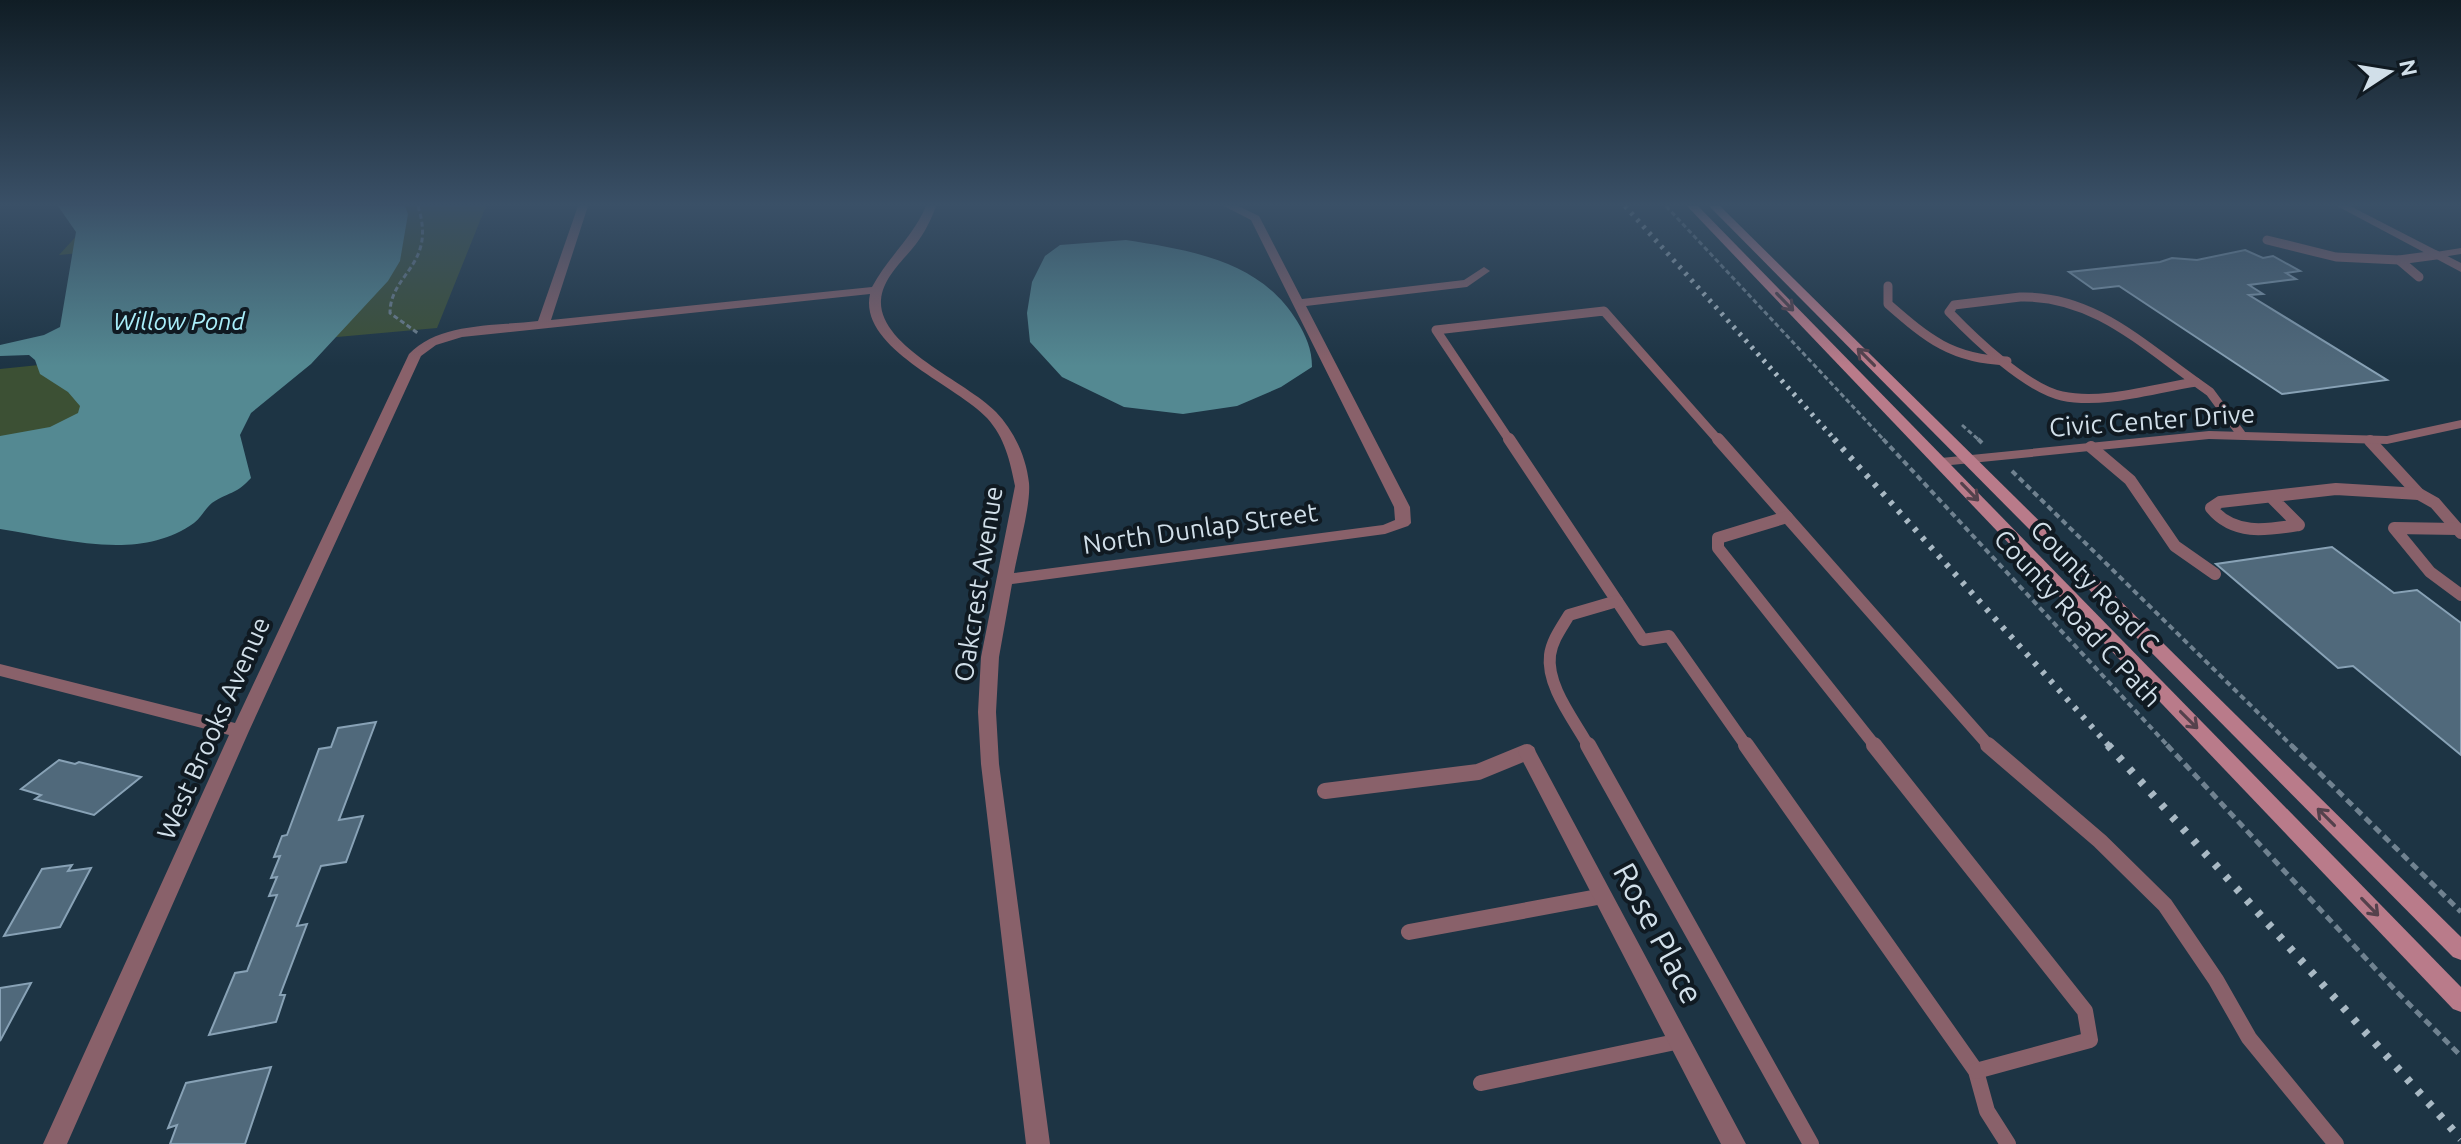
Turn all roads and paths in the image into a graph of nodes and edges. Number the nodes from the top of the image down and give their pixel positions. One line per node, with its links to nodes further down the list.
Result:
1 (418, 259): 17 (path)
2 (565, 259): 16 (street)
3 (895, 259): 14 (street)
4 (1277, 259): 15 (street)
5 (1716, 259): 43 (path, County Road C Path)
6 (1744, 259): 25 (main road, County Road C, one-way to 25)
7 (1768, 259): 24 (main road, County Road C, one-way to 7)
8 (2386, 259): 10 (lane)
9 (2404, 259): 10 (lane)
10 (2399, 260): 12 (lane)
11 (1484, 271): 15 (street)
12 (2419, 277)
13 (1888, 286): 18 (lane)
14 (876, 290): 16 (street); 31 (street, Oakcrest Avenue)
15 (1300, 303): 31 (street, North Dunlap Street)
16 (543, 324): 17 (street)
17 (431, 342): 35 (street, West Brooks Avenue)
18 (2007, 361): 19 (lane); 19 (lane)
19 (2196, 382): 21 (lane)
20 (2461, 424): 22 (street, Civic Center Drive)
21 (2241, 434): 22 (street, Civic Center Drive); 23 (street, Civic Center Drive)
22 (2370, 441): 26 (lane)
23 (2091, 447): 24 (street, Civic Center Drive); 30 (lane)
24 (1969, 460): 25 (street, Civic Center Drive); 40 (main road, County Road C, one-way to 24)
25 (1941, 462): 41 (main road, County Road C, one-way to 41)
26 (2419, 494): 27 (lane); 29 (lane)
27 (2272, 498): 27 (lane)
28 (1787, 517): 33 (lane); 44 (lane); 51 (lane)
29 (2460, 531): 32 (lane)
30 (2215, 574)
31 (1003, 580): 47 (street, Oakcrest Avenue)
32 (2461, 595)
33 (1617, 601): 44 (lane); 49 (lane)
34 (0, 670): 35 (street)
35 (240, 731): 46 (street, West Brooks Avenue)
36 (1527, 752): 37 (lane); 38 (street, Rose Place)
37 (1325, 791)
38 (1603, 896): 39 (lane); 42 (street, Rose Place)
39 (1409, 932)
40 (2461, 951)
41 (2461, 1002)
42 (1680, 1041): 45 (lane); 48 (street, Rose Place)
43 (2461, 1056)
44 (1976, 1071): 50 (lane)
45 (1481, 1083)
46 (55, 1144)
47 (1038, 1144)
48 (1734, 1144)
49 (1811, 1144)
50 (2008, 1144)
51 (2336, 1144)

